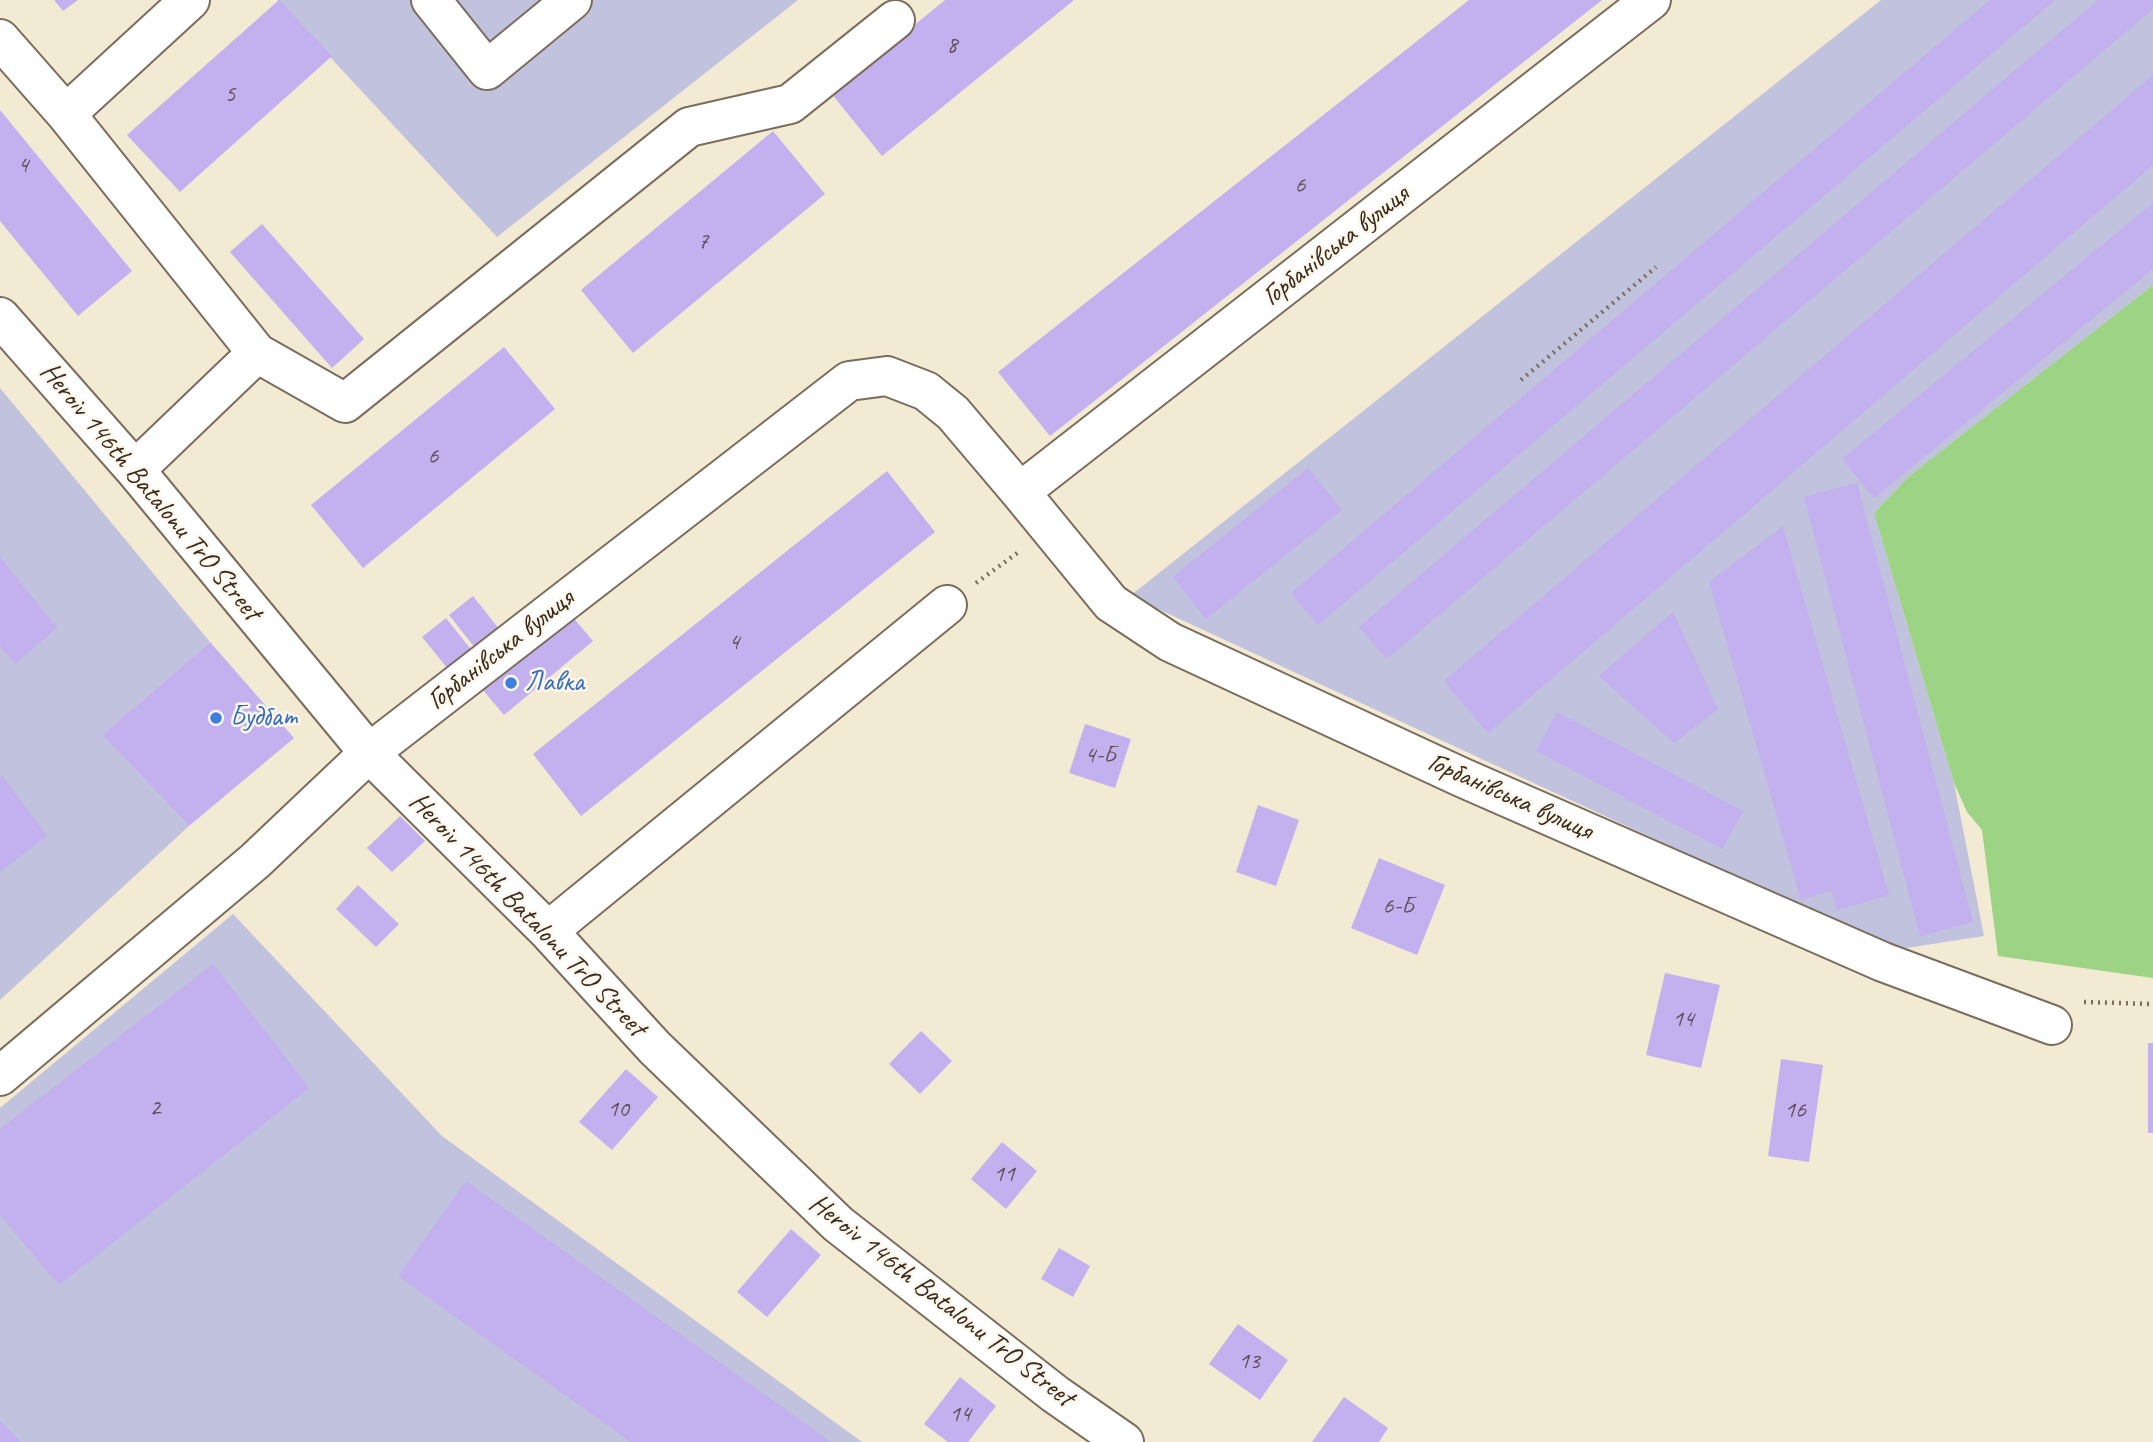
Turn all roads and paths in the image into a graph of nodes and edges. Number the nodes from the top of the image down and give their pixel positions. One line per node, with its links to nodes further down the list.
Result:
1 (190, 0): 7 (street)
2 (431, 0): 3 (street)
3 (572, 0)
4 (1651, 0): 13 (street, Горбанівська вулиця)
5 (895, 20): 10 (street)
6 (0, 39): 7 (street)
7 (66, 114): 10 (street)
8 (1656, 267): 11 (path)
9 (0, 317): 12 (street, Heroiv 146th Batalonu TrO Street)
10 (257, 354): 12 (street)
11 (1521, 380)
12 (135, 470): 16 (street, Heroiv 146th Batalonu TrO Street)
13 (1020, 492): 14 (street, Горбанівська вулиця); 16 (street, Горбанівська вулиця)
14 (1051, 529): 15 (path); 18 (street, Горбанівська вулиця)
15 (947, 605): 17 (street)
16 (369, 752): 17 (street, Heroiv 146th Batalonu TrO Street); 19 (street, Горбанівська вулиця)
17 (548, 931): 20 (street, Heroiv 146th Batalonu TrO Street)
18 (2052, 1025)
19 (0, 1076)
20 (1124, 1442)

